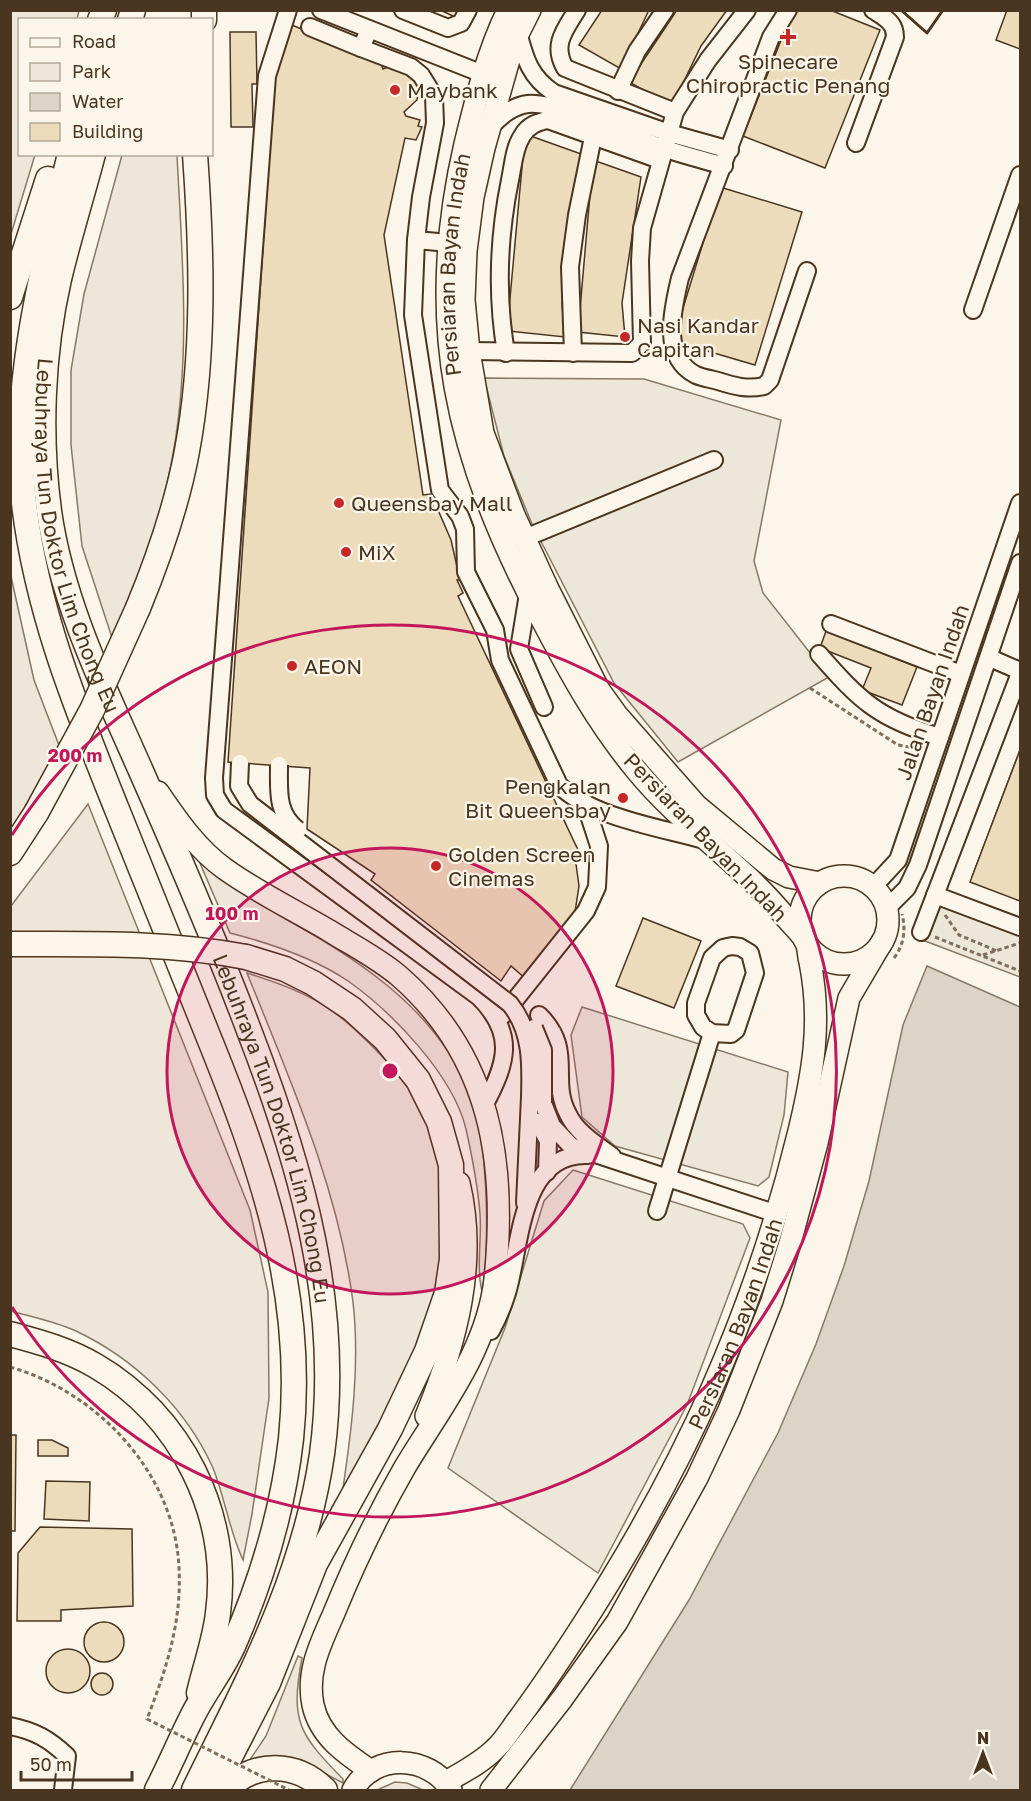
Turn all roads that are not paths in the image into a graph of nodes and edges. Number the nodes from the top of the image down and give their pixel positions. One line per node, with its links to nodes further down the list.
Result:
1 (288, 10): 67 (street)
2 (403, 10): 3 (street)
3 (468, 10)
4 (508, 10): 16 (main road, Persiaran Bayan Indah)
5 (530, 10): 14 (main road, Persiaran Bayan Indah)
6 (577, 10): 17 (street)
7 (665, 10): 17 (street)
8 (747, 10): 18 (street)
9 (788, 10): 28 (street)
10 (873, 10): 21 (street)
11 (326, 13): 12 (street); 13 (street)
12 (308, 23): 15 (street)
13 (369, 30): 15 (street); 16 (street)
14 (518, 32): 16 (main road, Persiaran Bayan Indah); 22 (street)
15 (361, 48): 31 (street)
16 (493, 78): 19 (main road, Persiaran Bayan Indah); 32 (main road, Persiaran Bayan Indah)
17 (618, 91): 18 (street)
18 (675, 112): 22 (street)
19 (489, 128): 22 (street); 36 (main road, Persiaran Bayan Indah)
20 (593, 137): 22 (street); 37 (street); 38 (street)
21 (856, 143)
22 (665, 147): 28 (street); 38 (street)
23 (55, 156): 34 (highway)
24 (69, 156): 83 (highway, Lebuhraya Tun Doktor Lim Chong Eu)
25 (92, 156): 51 (highway, Lebuhraya Tun Doktor Lim Chong Eu)
26 (195, 156): 30 (highway)
27 (207, 156): 30 (highway)
28 (727, 158): 33 (street)
29 (1020, 175): 35 (street)
30 (197, 181): 56 (highway, bridge)
31 (417, 240): 32 (street); 54 (street)
32 (449, 243): 43 (main road, Persiaran Bayan Indah)
33 (807, 271)
34 (10, 297)
35 (973, 310)
36 (469, 351): 37 (street); 41 (main road, Persiaran Bayan Indah)
37 (506, 353): 38 (street)
38 (573, 353)
39 (714, 460): 41 (street)
40 (1020, 503): 48 (street, Jalan Bayan Indah)
41 (525, 538): 57 (main road, Persiaran Bayan Indah)
42 (1020, 563): 46 (street, Jalan Bayan Indah)
43 (532, 602): 49 (street); 55 (main road, Persiaran Bayan Indah)
44 (831, 624): 48 (street)
45 (819, 654): 50 (street)
46 (990, 658): 47 (street); 60 (street, Jalan Bayan Indah)
47 (1020, 672): 59 (street)
48 (961, 674): 50 (street, Jalan Bayan Indah)
49 (544, 707)
50 (940, 737): 58 (street, Jalan Bayan Indah)
51 (138, 763): 69 (main road); 89 (highway, Lebuhraya Tun Doktor Lim Chong Eu)
52 (240, 763): 70 (street, bridge)
53 (279, 765): 70 (street, bridge)
54 (585, 803): 55 (street); 67 (street)
55 (708, 841): 63 (main road, Persiaran Bayan Indah)
56 (10, 852)
57 (820, 883): 58 (main road); 63 (main road)
58 (873, 887): 60 (main road)
59 (934, 897): 61 (street); 62 (street)
60 (886, 909): 64 (main road)
61 (1020, 927)
62 (921, 932)
63 (806, 942): 64 (main road); 79 (main road, Persiaran Bayan Indah)
64 (882, 942): 94 (main road, Persiaran Bayan Indah)
65 (10, 944): 71 (highway, bridge)
66 (538, 1015): 73 (street)
67 (499, 1020): 69 (street)
68 (712, 1033): 68 (street); 75 (street)
69 (484, 1106): 81 (main road)
70 (538, 1110): 72 (street); 74 (street); 76 (street); 77 (street)
71 (440, 1122): 82 (main road); 90 (highway)
72 (595, 1156): 73 (street); 74 (street)
73 (625, 1165): 75 (street)
74 (547, 1172): 76 (street)
75 (668, 1179): 78 (street); 79 (street)
76 (534, 1190): 77 (street)
77 (525, 1210): 81 (street)
78 (657, 1211)
79 (777, 1214): 86 (main road, Persiaran Bayan Indah)
80 (10, 1334): 83 (highway)
81 (468, 1363): 82 (main road)
82 (404, 1469): 85 (main road)
83 (195, 1710): 88 (highway, Lebuhraya Tun Doktor Lim Chong Eu)
84 (10, 1726): 87 (street)
85 (371, 1771): 86 (main road); 93 (main road)
86 (448, 1786)
87 (63, 1791)
88 (157, 1791)
89 (194, 1791)
90 (213, 1791)
91 (226, 1791): 92 (highway)
92 (325, 1791)
93 (353, 1791)
94 (491, 1791)

